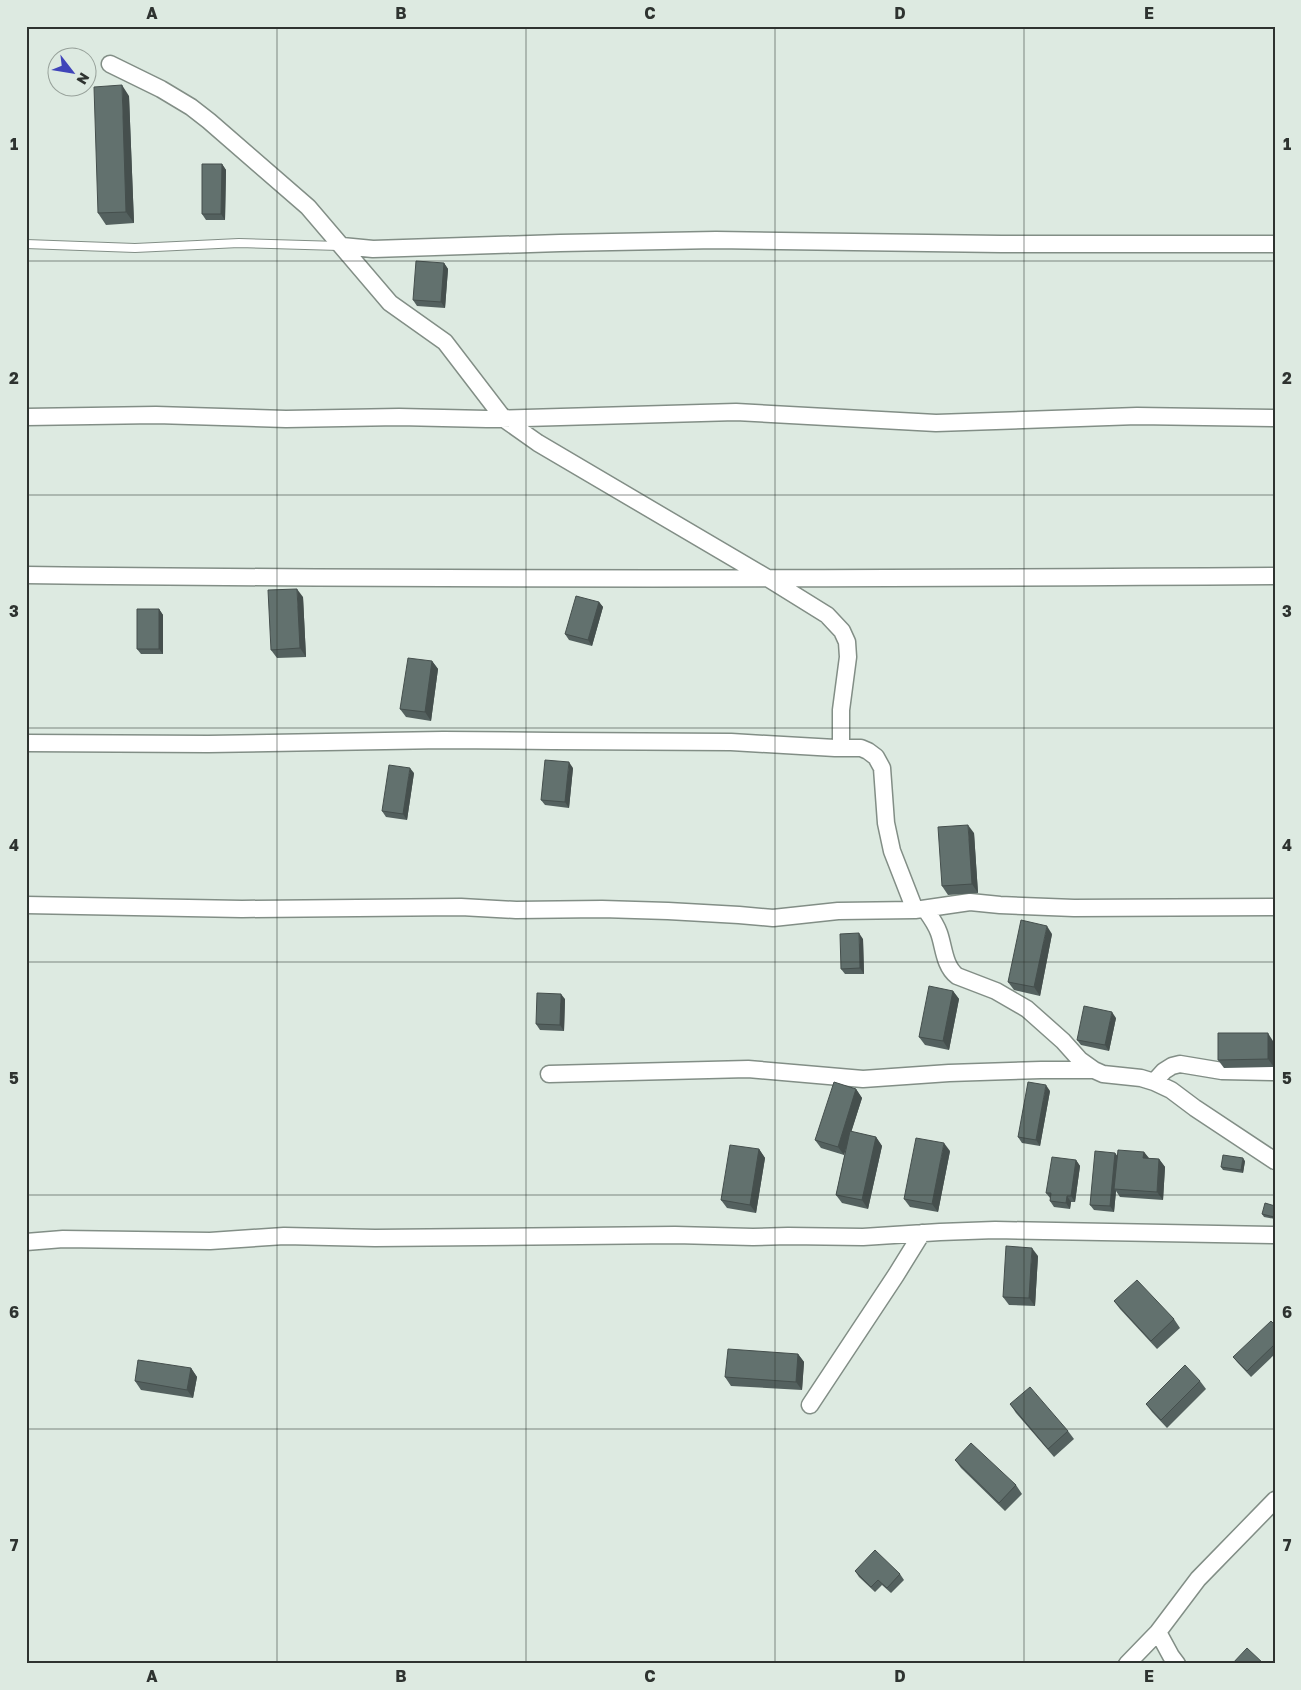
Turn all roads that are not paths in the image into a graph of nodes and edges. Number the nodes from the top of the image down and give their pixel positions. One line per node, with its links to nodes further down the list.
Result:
1 (110, 64): 4 (street)
2 (26, 244): 4 (lane)
3 (1275, 244): 4 (street)
4 (342, 246): 7 (street)
5 (26, 417): 7 (street)
6 (1275, 418): 7 (street)
7 (504, 419): 10 (street)
8 (26, 576): 10 (street)
9 (1275, 576): 10 (street)
10 (770, 579): 12 (street)
11 (26, 743): 12 (street)
12 (841, 748): 15 (street)
13 (26, 905): 15 (street)
14 (1275, 907): 15 (street)
15 (920, 909): 16 (street)
16 (1094, 1070): 18 (street); 19 (street)
17 (1275, 1072): 19 (street)
18 (548, 1074)
19 (1154, 1082): 20 (street)
20 (1275, 1161)
21 (922, 1233): 22 (street); 23 (street); 24 (street)
22 (1275, 1235)
23 (26, 1242)
24 (810, 1405)
25 (1275, 1500): 26 (street)
26 (1158, 1632): 27 (street); 28 (street)
27 (1127, 1664)
28 (1177, 1664)

